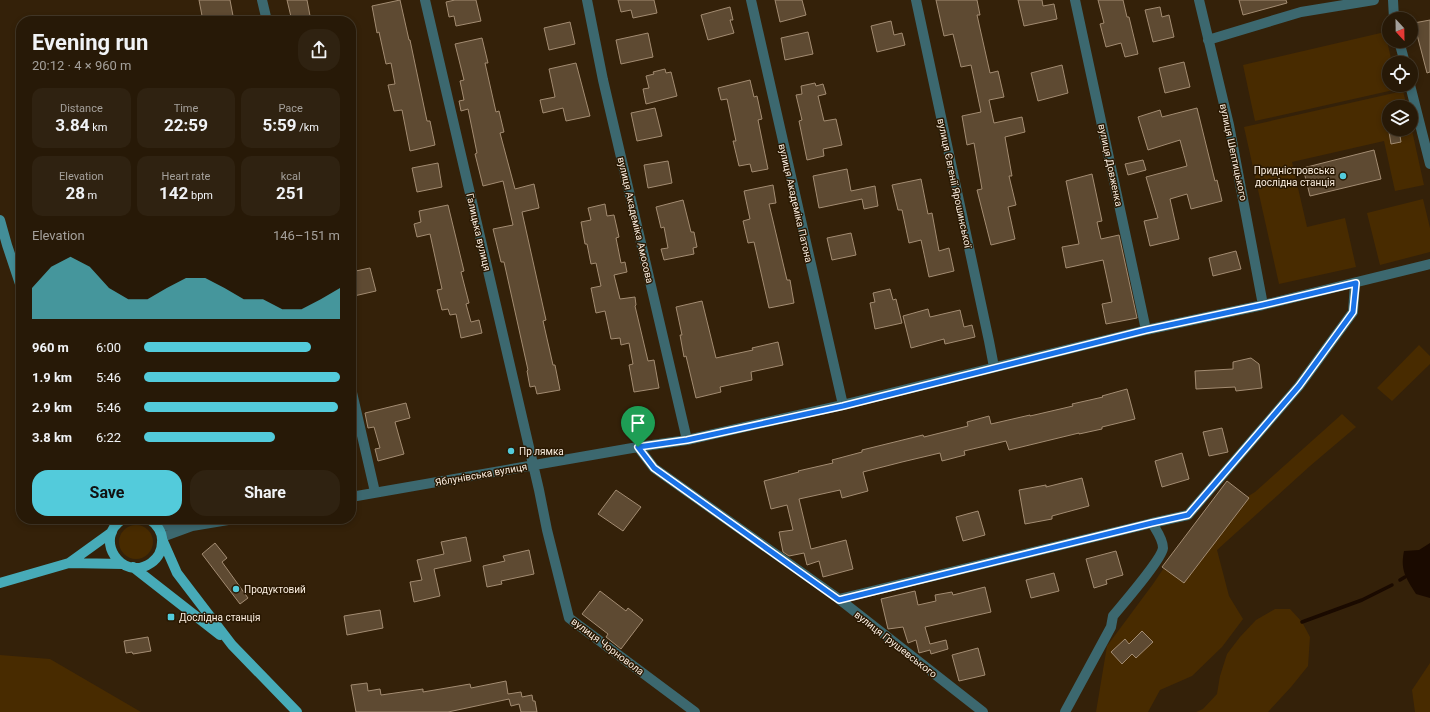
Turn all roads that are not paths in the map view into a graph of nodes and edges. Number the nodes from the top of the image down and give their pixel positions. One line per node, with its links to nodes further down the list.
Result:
1 (262, 0): 11 (street)
2 (425, 0): 26 (street, Галицька вулиця)
3 (587, 0): 24 (street, вулиця Академіка Амосова)
4 (751, 0): 22 (street, вулиця Академіка Патона)
5 (916, 0): 21 (street, вулиця Євгенії Ярошинської)
6 (1075, 0): 20 (street, вулиця Довженка)
7 (1199, 0): 12 (street, вулиця Шептицького)
8 (1374, 0): 12 (street)
9 (1392, 0): 10 (street)
10 (1393, 12)
11 (266, 16)
12 (1208, 40): 19 (street, вулиця Шептицького)
13 (1412, 92): 14 (street)
14 (1430, 164)
15 (0, 220): 17 (main road)
16 (1430, 264): 18 (street, Яблунівська вулиця)
17 (16, 272)
18 (1356, 283): 19 (street, Яблунівська вулиця); 29 (street)
19 (1263, 305): 20 (street, Яблунівська вулиця)
20 (1146, 330): 21 (street, Яблунівська вулиця)
21 (994, 367): 22 (street, Яблунівська вулиця)
22 (843, 406): 24 (street, Яблунівська вулиця)
23 (356, 410): 27 (street)
24 (687, 440): 25 (street, Яблунівська вулиця)
25 (638, 447): 26 (street, Яблунівська вулиця); 41 (street, вулиця Грушевського)
26 (533, 465): 27 (street, Яблунівська вулиця); 44 (street, вулиця Чорновола)
27 (375, 492): 28 (street, Яблунівська вулиця)
28 (356, 495)
29 (1152, 523): 41 (street); 46 (street)
30 (117, 524): 35 (main road)
31 (154, 524): 36 (main road)
32 (161, 524): 34 (street)
33 (204, 524): 34 (street)
34 (192, 526): 36 (street)
35 (112, 532): 37 (main road); 38 (main road)
36 (162, 538): 39 (main road); 42 (main road)
37 (70, 563): 38 (main road); 40 (main road)
38 (123, 564): 39 (main road)
39 (133, 567): 42 (main road)
40 (0, 583)
41 (839, 600): 45 (street, вулиця Грушевського)
42 (232, 645): 43 (main road)
43 (297, 712)
44 (695, 712)
45 (983, 712)
46 (1065, 712)

